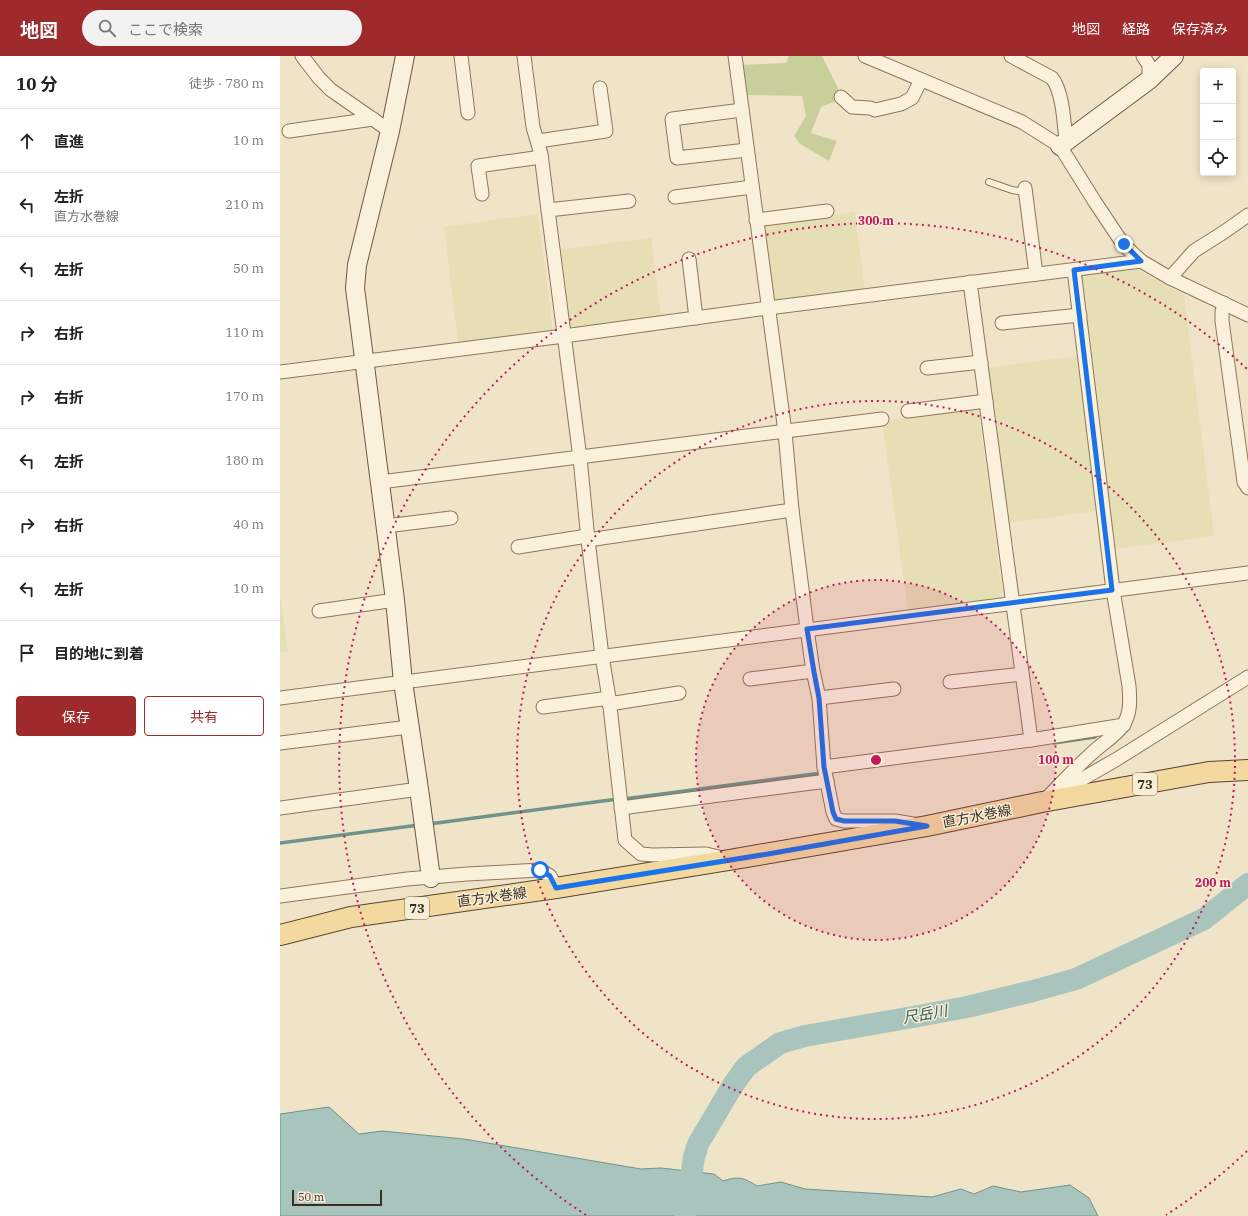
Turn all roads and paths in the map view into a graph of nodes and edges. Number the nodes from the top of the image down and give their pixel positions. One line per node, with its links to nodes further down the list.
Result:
1 (302, 56): 16 (street)
2 (405, 56): 17 (street)
3 (460, 56): 15 (street)
4 (524, 56): 19 (street)
5 (735, 56): 14 (street)
6 (865, 56): 10 (street)
7 (1011, 56): 20 (street)
8 (1143, 56): 11 (street)
9 (1174, 56): 11 (street)
10 (921, 80): 13 (street); 20 (street)
11 (1149, 80): 20 (street)
12 (600, 88): 19 (street)
13 (841, 97)
14 (742, 110): 21 (street); 21 (street)
15 (468, 113)
16 (373, 119): 17 (street); 18 (street)
17 (390, 130): 46 (street)
18 (289, 131)
19 (538, 141): 22 (street)
20 (1063, 144): 34 (street)
21 (747, 150): 24 (street)
22 (542, 157): 26 (street); 29 (street)
23 (989, 182): 25 (lane)
24 (752, 187): 27 (street); 32 (street)
25 (1025, 190): 36 (street)
26 (482, 194)
27 (675, 197)
28 (629, 201): 29 (street)
29 (548, 210): 45 (street)
30 (827, 211): 32 (street)
31 (1248, 215): 37 (street)
32 (756, 220): 40 (street)
33 (689, 259): 43 (street)
34 (1141, 261): 35 (street); 37 (street)
35 (1074, 270): 36 (street); 41 (street)
36 (1036, 274): 38 (street)
37 (1170, 278): 39 (street)
38 (970, 282): 40 (street); 47 (street)
39 (1224, 303): 42 (street); 56 (street)
40 (768, 308): 43 (street); 53 (street)
41 (1080, 315): 44 (street); 63 (street)
42 (1248, 315)
43 (696, 318): 45 (street)
44 (1002, 323)
45 (564, 336): 46 (street); 54 (street)
46 (365, 361): 49 (street); 55 (street)
47 (980, 362): 48 (street); 50 (street)
48 (928, 368)
49 (280, 372)
50 (986, 401): 51 (street); 65 (street)
51 (908, 411)
52 (882, 419): 53 (street)
53 (784, 432): 54 (street); 57 (street)
54 (580, 458): 55 (street); 60 (street)
55 (380, 482): 59 (street)
56 (1248, 488)
57 (792, 510): 60 (street); 67 (street)
58 (451, 518): 59 (street)
59 (386, 526): 64 (street)
60 (588, 538): 61 (street); 68 (street)
61 (518, 546)
62 (1248, 573): 63 (street)
63 (1113, 594): 65 (street); 81 (street)
64 (395, 600): 66 (street); 74 (street)
65 (1013, 607): 67 (street); 70 (street)
66 (318, 611)
67 (808, 633): 68 (street); 69 (street)
68 (603, 660): 74 (street); 79 (street)
69 (814, 672): 72 (street); 78 (street)
70 (1022, 674): 73 (street); 83 (street)
71 (1248, 677): 89 (street)
72 (750, 679)
73 (950, 682)
74 (403, 687): 77 (street); 82 (street)
75 (894, 689): 78 (street)
76 (679, 693): 79 (street)
77 (280, 698)
78 (819, 698): 86 (street)
79 (609, 701): 80 (street); 88 (street)
80 (543, 707)
81 (1124, 725): 83 (street); 89 (street)
82 (409, 727): 84 (street); 87 (street)
83 (1031, 740): 86 (street)
84 (280, 744)
85 (1248, 770): 89 (main road, 直方水巻線 / 73)
86 (825, 773): 88 (street); 91 (street)
87 (419, 789): 90 (street); 93 (street)
88 (621, 802): 92 (street)
89 (1042, 802): 91 (main road, 直方水巻線 / 73)
90 (280, 808)
91 (927, 826): 92 (main road, 直方水巻線 / 73)
92 (729, 860): 94 (main road, 直方水巻線 / 73)
93 (431, 878): 94 (street); 95 (street)
94 (556, 888): 96 (main road, 直方水巻線 / 73)
95 (280, 896)
96 (280, 935)

